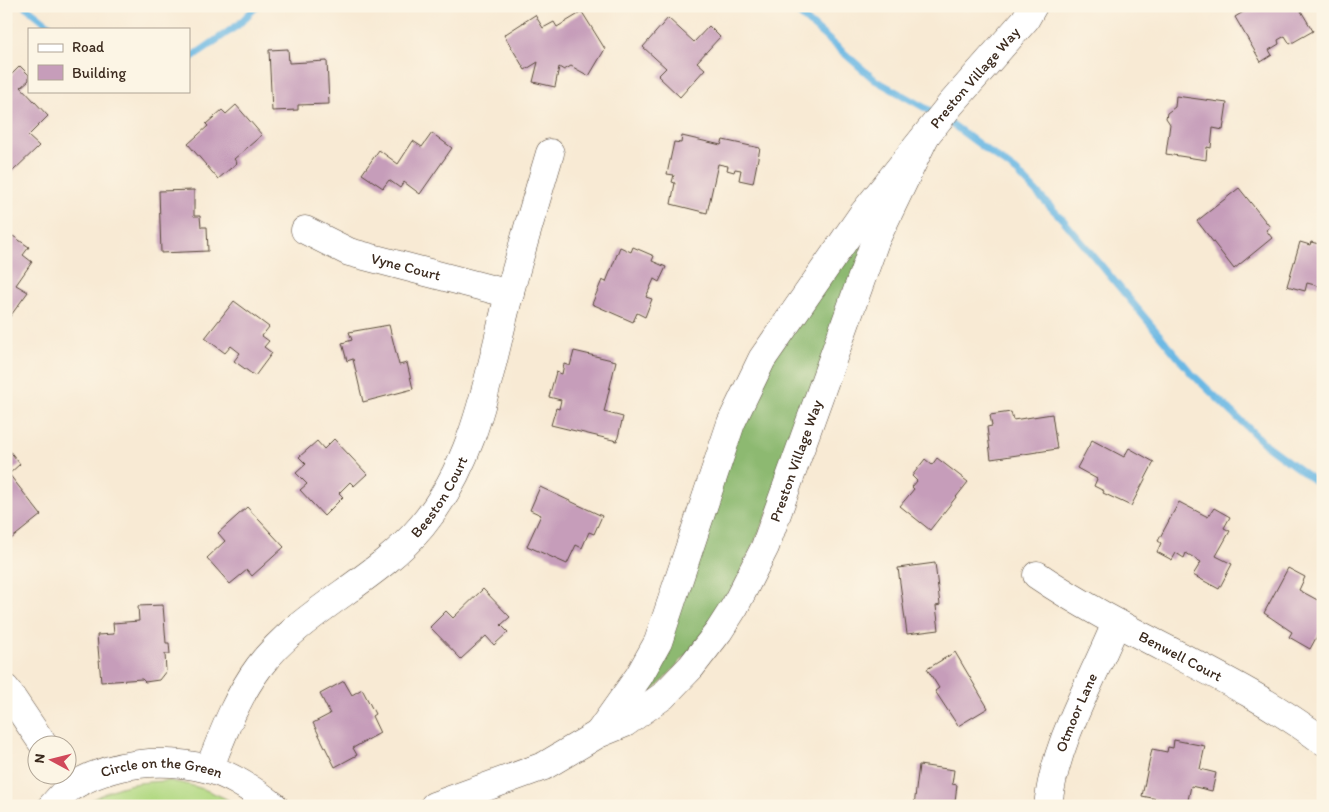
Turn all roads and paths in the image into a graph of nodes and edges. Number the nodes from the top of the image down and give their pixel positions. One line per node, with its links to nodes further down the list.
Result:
1 (1049, 6): 2 (street, Preston Village Way)
2 (1029, 13): 3 (street, Preston Village Way)
3 (925, 137): 11 (street, Preston Village Way); 11 (street, Preston Village Way)
4 (550, 153): 6 (street, Beeston Court)
5 (305, 230): 6 (street, Vyne Court)
6 (510, 294): 13 (street, Beeston Court)
7 (1037, 575): 8 (street, Benwell Court)
8 (1116, 623): 12 (street, Benwell Court); 17 (street, Otmoor Lane)
9 (6, 689): 10 (street)
10 (36, 734)
11 (598, 734): 16 (street, Preston Village Way)
12 (1323, 741)
13 (209, 769): 14 (street, Circle on the Green); 15 (street, Circle on the Green)
14 (62, 789)
15 (274, 806)
16 (434, 806)
17 (1048, 806)

